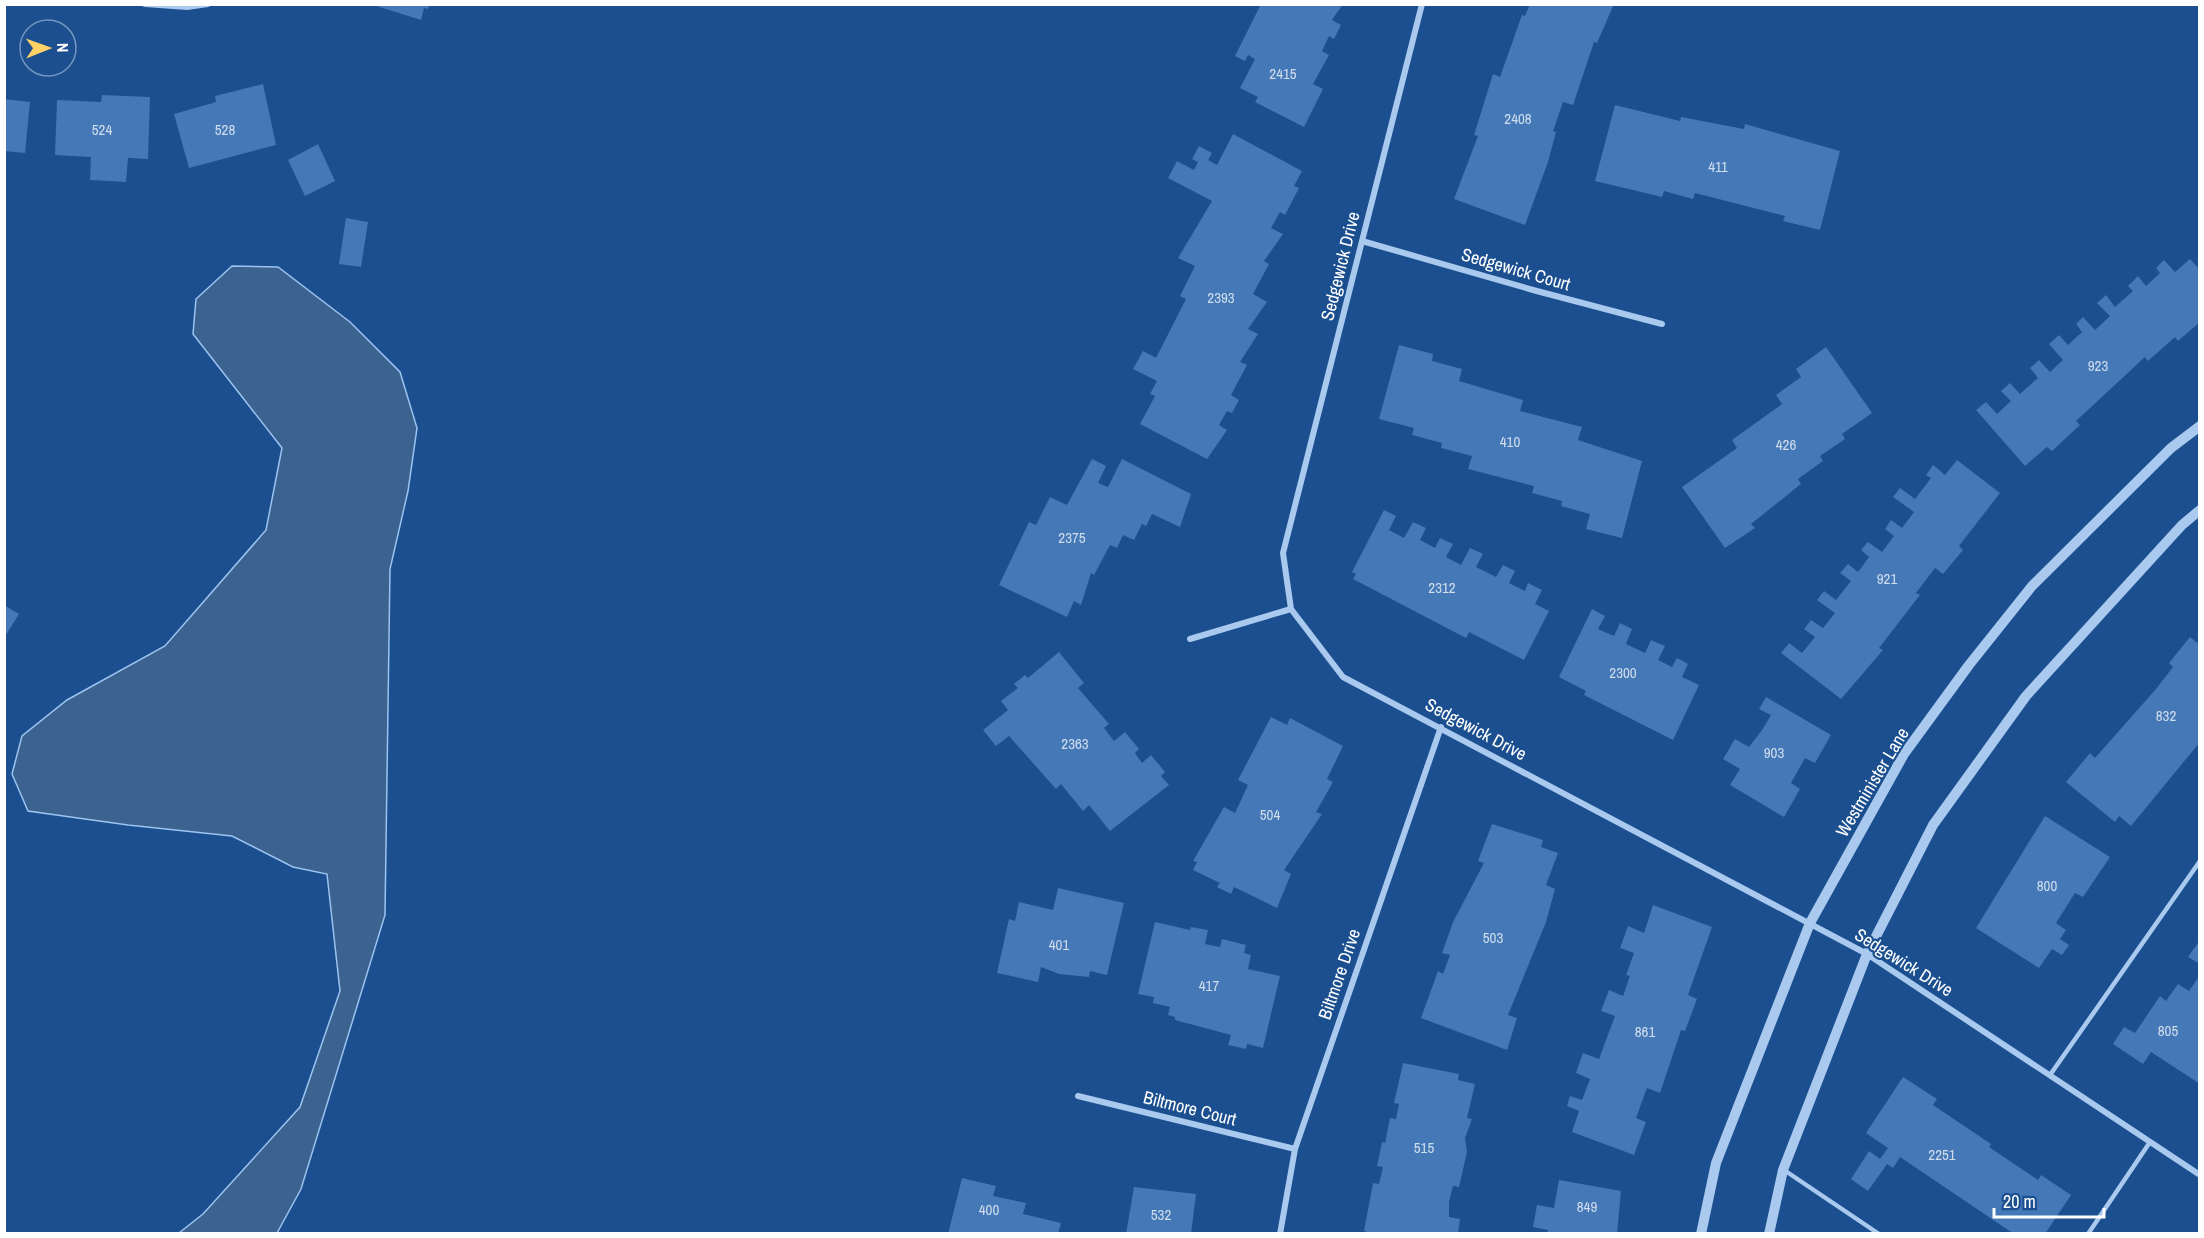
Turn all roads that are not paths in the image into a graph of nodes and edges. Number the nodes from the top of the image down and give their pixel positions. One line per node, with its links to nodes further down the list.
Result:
1 (145, 4): 2 (street)
2 (208, 4)
3 (1422, 4): 4 (street, Sedgewick Drive)
4 (1362, 241): 5 (street, Sedgewick Court); 8 (street, Sedgewick Drive)
5 (1662, 324)
6 (2199, 426): 12 (street, Westminister Lane)
7 (2199, 510): 13 (street)
8 (1291, 609): 9 (street); 10 (street, Sedgewick Drive)
9 (1190, 639)
10 (1441, 727): 12 (street, Sedgewick Drive); 17 (street, Biltmore Drive)
11 (2199, 861): 14 (lane)
12 (1810, 923): 13 (street, Sedgewick Drive); 21 (street, Westminister Lane)
13 (1867, 954): 14 (street, Sedgewick Drive); 18 (street)
14 (2050, 1075): 16 (street, Sedgewick Drive)
15 (1078, 1096): 17 (street, Biltmore Court)
16 (2150, 1142): 19 (street, Sedgewick Drive); 24 (lane)
17 (1295, 1149): 20 (street, Biltmore Drive)
18 (1783, 1170): 22 (street); 23 (lane)
19 (2199, 1175)
20 (1280, 1233)
21 (1701, 1233)
22 (1769, 1233)
23 (1880, 1233)
24 (2088, 1233)

